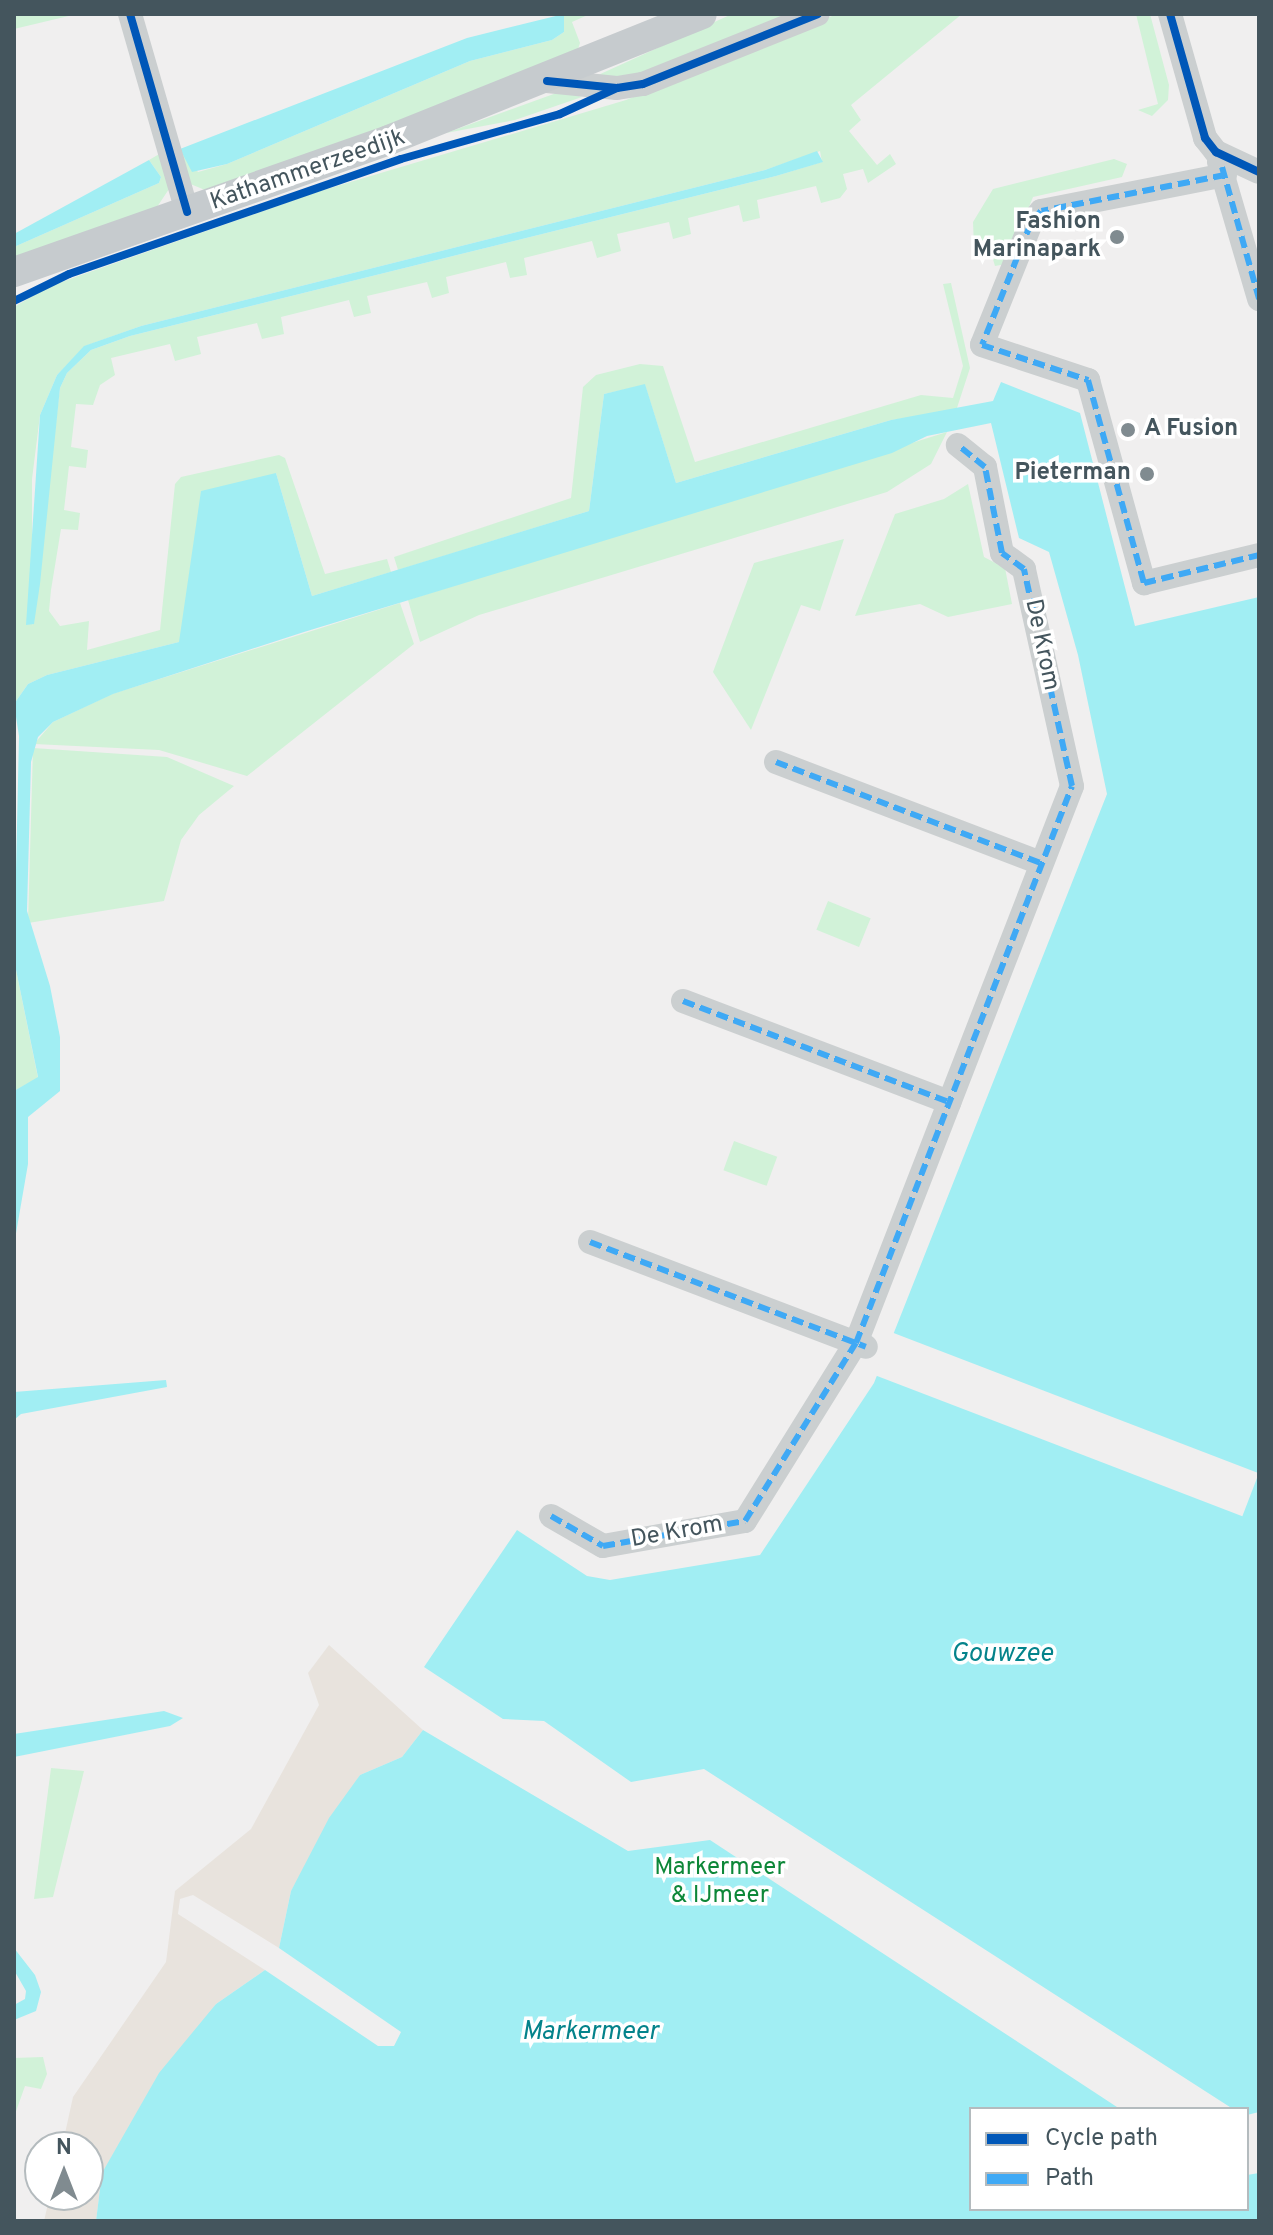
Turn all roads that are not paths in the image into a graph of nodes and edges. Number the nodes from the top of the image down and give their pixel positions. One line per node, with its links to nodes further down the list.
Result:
1 (130, 14): 8 (street, Kathammerzeedijk)
2 (702, 14): 5 (main road, Kathammerzeedijk)
3 (818, 14): 5 (street)
4 (1170, 14): 6 (street)
5 (547, 81): 8 (main road, Kathammerzeedijk)
6 (1220, 163): 7 (street); 10 (street); 12 (street)
7 (1259, 172)
8 (187, 212): 9 (main road, Kathammerzeedijk)
9 (14, 272)
10 (1259, 299)
11 (958, 445): 14 (street, De Krom)
12 (1259, 555)
13 (776, 762): 14 (street)
14 (1041, 863): 16 (street, De Krom)
15 (683, 1001): 16 (street)
16 (949, 1102): 18 (street, De Krom)
17 (590, 1242): 18 (street)
18 (861, 1345): 19 (street, De Krom)
19 (551, 1516)

